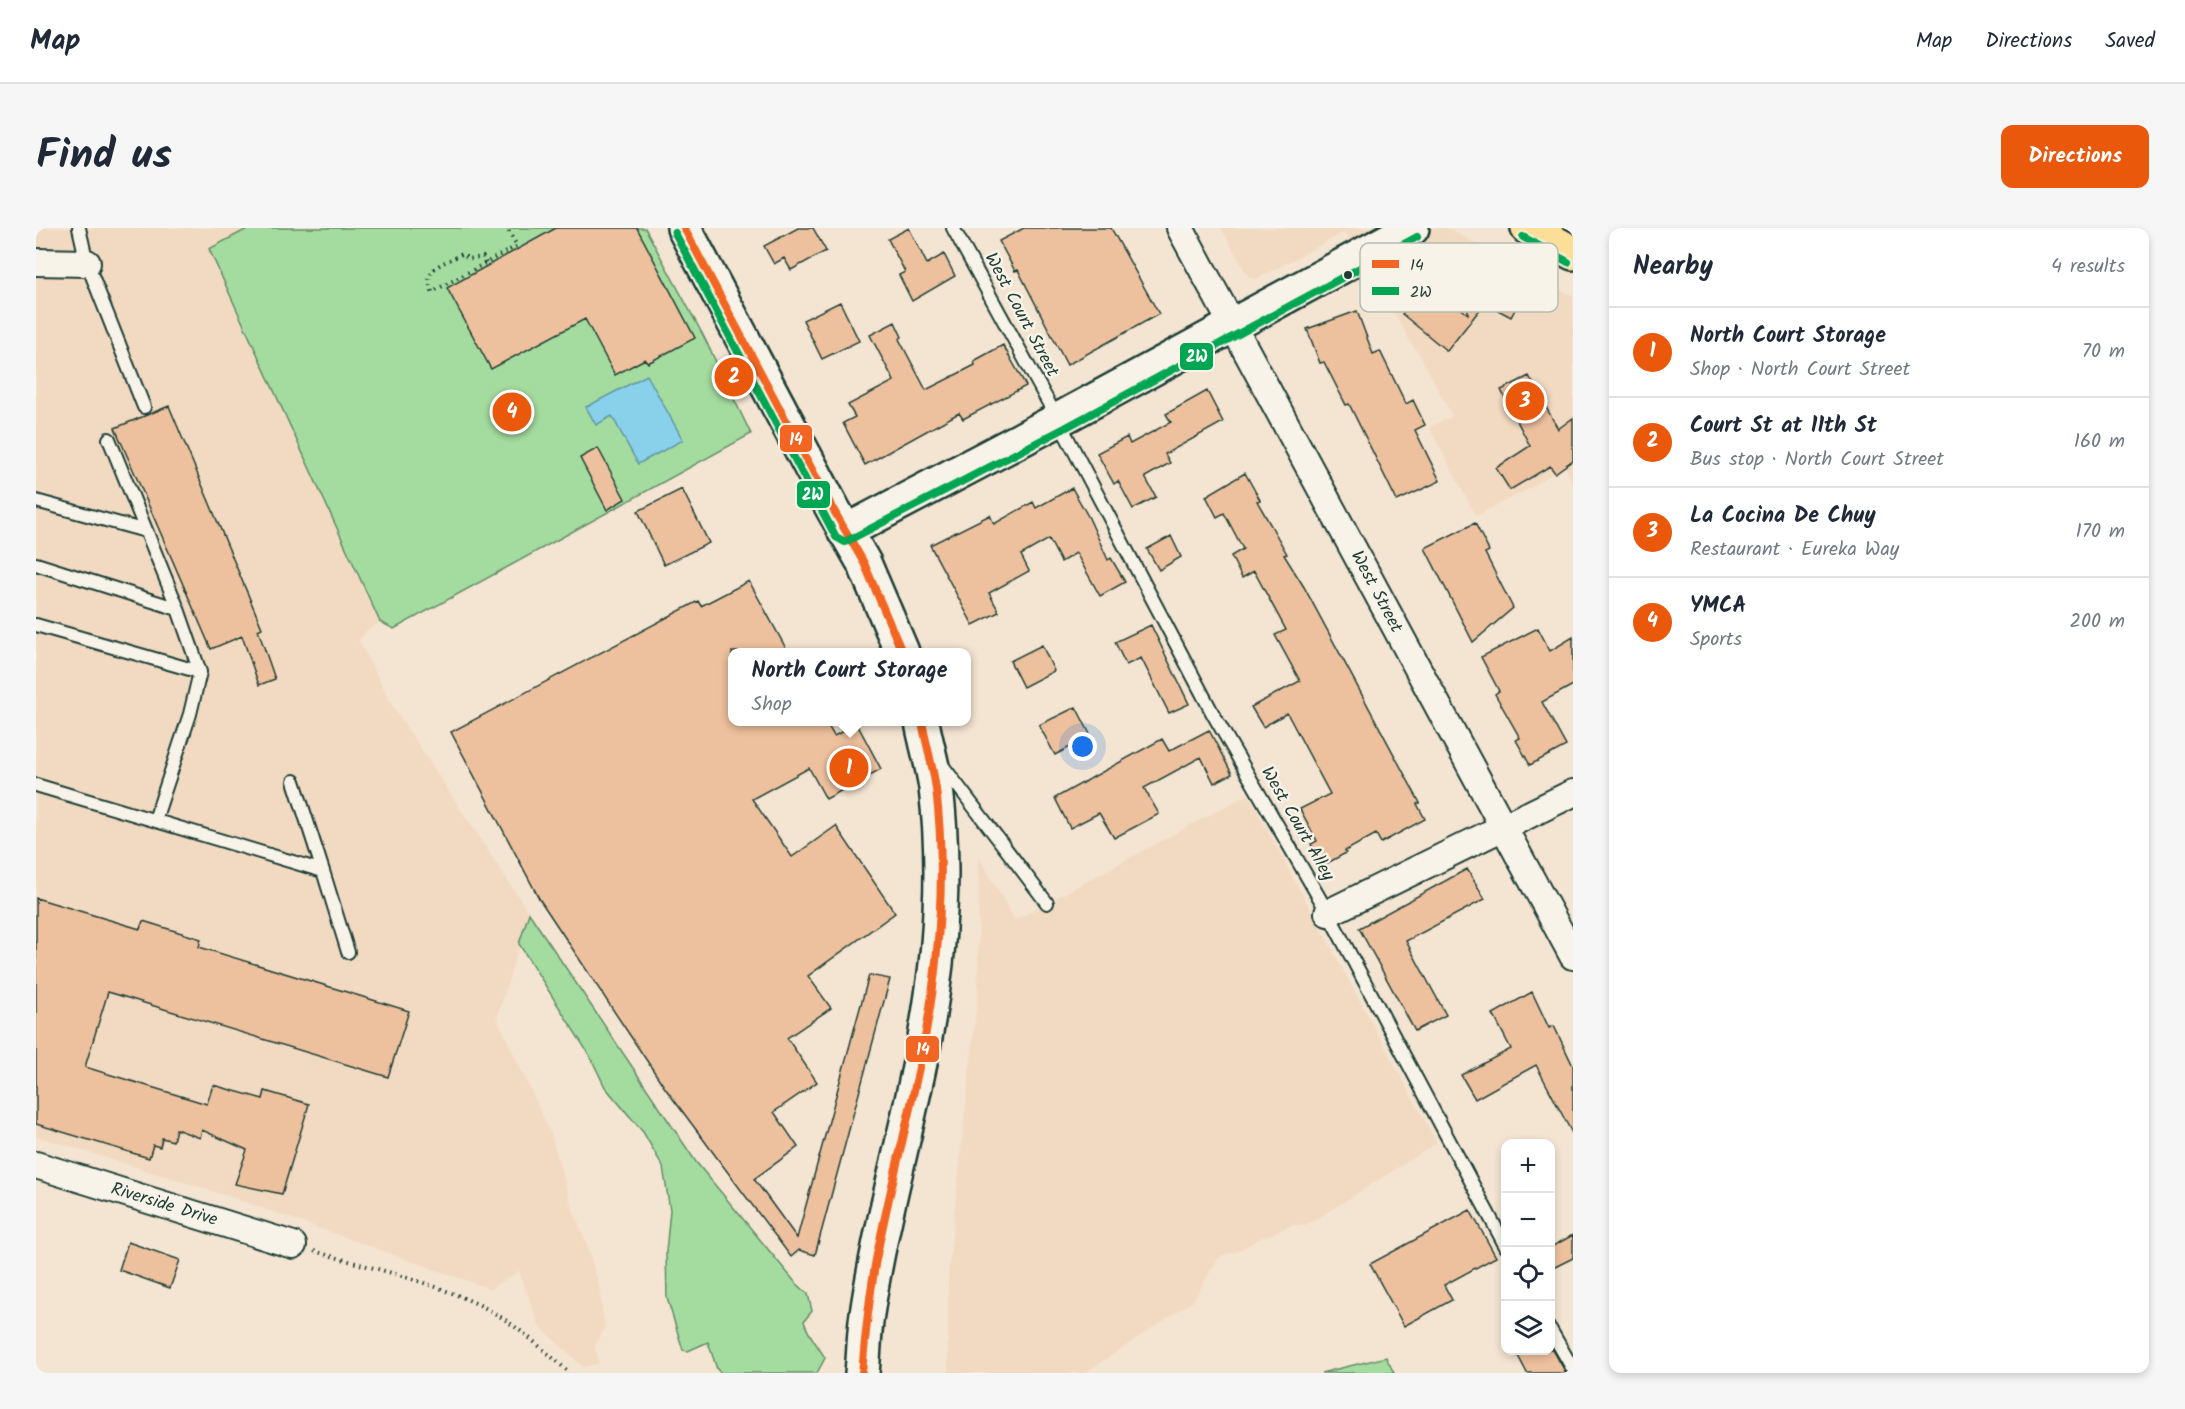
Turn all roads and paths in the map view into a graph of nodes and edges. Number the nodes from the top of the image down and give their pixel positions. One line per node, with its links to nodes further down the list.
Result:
1 (79, 228): 15 (lane)
2 (507, 228): 14 (path)
3 (684, 228): 22 (street)
4 (953, 228): 18 (lane, West Court Street)
5 (1180, 228): 16 (street, West Street)
6 (1412, 228): 8 (street)
7 (1528, 228): 9 (highway)
8 (1384, 243)
9 (1555, 243)
10 (1558, 245): 11 (highway)
11 (1573, 253)
12 (1360, 256): 16 (street)
13 (36, 262): 15 (street)
14 (486, 262): 14 (path)
15 (87, 263): 17 (lane)
16 (1232, 324): 18 (street); 33 (street, West Street)
17 (144, 407)
18 (1058, 420): 22 (street); 36 (lane, West Court Alley)
19 (109, 439): 21 (lane)
20 (36, 501): 21 (lane)
21 (146, 531): 24 (lane)
22 (845, 532): 26 (street)
23 (36, 564): 24 (lane)
24 (178, 609): 27 (lane)
25 (36, 626): 27 (lane)
26 (900, 648)
27 (200, 672): 32 (lane)
28 (924, 734): 35 (lane); 44 (street)
29 (294, 781): 34 (lane)
30 (36, 784): 32 (lane)
31 (1573, 793): 33 (street)
32 (156, 820): 34 (lane)
33 (1503, 828): 36 (street); 38 (street, West Street)
34 (323, 871): 37 (lane)
35 (1047, 903)
36 (1328, 913): 40 (lane, West Court Alley)
37 (348, 952)
38 (1573, 956)
39 (36, 1165): 41 (street, Riverside Drive)
40 (1501, 1238)
41 (293, 1245)
42 (1555, 1336): 43 (lane)
43 (1573, 1369)
44 (862, 1373)

